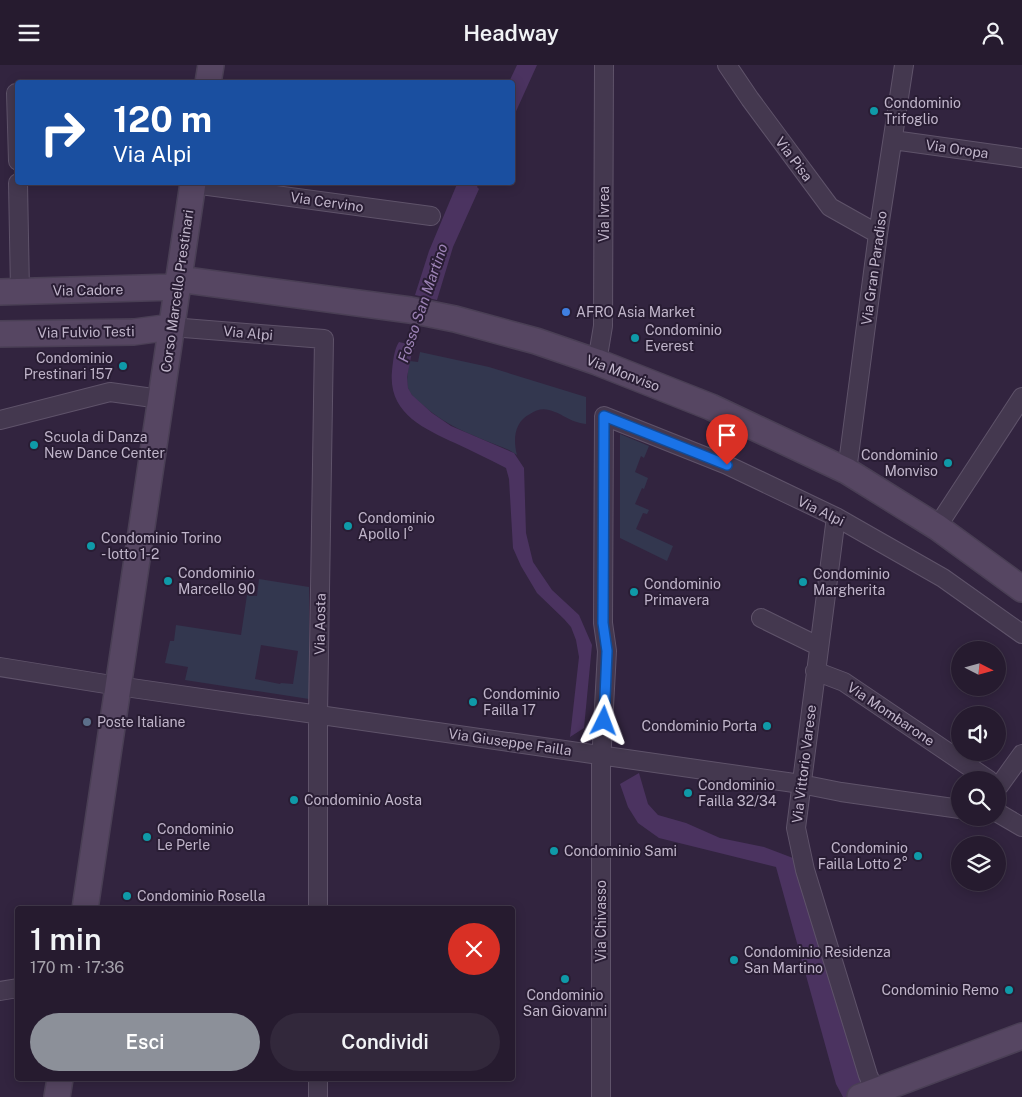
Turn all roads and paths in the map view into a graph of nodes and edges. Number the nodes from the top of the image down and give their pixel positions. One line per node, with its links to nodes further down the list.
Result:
1 (210, 65): 5 (street)
2 (604, 65): 18 (street, Via Ivrea)
3 (727, 65): 12 (street, Via Pisa)
4 (904, 65): 6 (street, Via Gran Paradiso)
5 (208, 80)
6 (893, 140): 7 (street, Via Oropa); 12 (street, Via Gran Paradiso)
7 (1022, 158)
8 (18, 185): 14 (street)
9 (193, 185): 13 (street, Corso Marcello Prestinari)
10 (207, 185): 11 (street, Via Cervino)
11 (431, 216)
12 (878, 234): 23 (street, Via Gran Paradiso)
13 (178, 283): 14 (street, Via Cadore); 15 (street, Corso Marcello Prestinari); 18 (street, Via Monviso)
14 (10, 292)
15 (171, 327): 16 (street, Via Fulvio Testi); 17 (street, Via Alpi); 20 (street, Corso Marcello Prestinari)
16 (0, 334)
17 (324, 339): 33 (street, Via Aosta)
18 (597, 362): 23 (street, Via Monviso)
19 (1022, 397): 25 (street)
20 (160, 399): 22 (street); 32 (street, Corso Marcello Prestinari)
21 (604, 416): 24 (street, Via Alpi); 35 (street, Via Chivasso)
22 (0, 420)
23 (847, 471): 25 (street, Via Monviso)
24 (836, 517): 28 (street, Via Alpi); 29 (street, Via Vittorio Varese)
25 (937, 527): 26 (street, Via Monviso)
26 (1022, 589)
27 (761, 619): 29 (street)
28 (1022, 633)
29 (818, 646): 31 (street, Via Vittorio Varese)
30 (0, 667): 32 (street, Via Giuseppe Failla)
31 (815, 671): 36 (street, Via Mombarone); 38 (street, Via Vittorio Varese)
32 (118, 686): 33 (street, Via Giuseppe Failla); 42 (street, Corso Marcello Prestinari)
33 (318, 715): 35 (street, Via Giuseppe Failla); 43 (street, Via Aosta)
34 (1022, 754): 37 (street)
35 (602, 756): 38 (street, Via Giuseppe Failla); 52 (street, Via Chivasso)
36 (976, 771)
37 (1006, 772)
38 (801, 784): 39 (street, Via Giuseppe Failla); 49 (street, Via Vittorio Varese)
39 (951, 808)
40 (1006, 818): 41 (street)
41 (1022, 827)
42 (85, 906)
43 (318, 906)
44 (15, 988): 45 (street)
45 (0, 991)
46 (1022, 1036): 49 (street)
47 (60, 1081): 50 (street)
48 (318, 1081): 51 (street)
49 (866, 1094)
50 (58, 1097)
51 (318, 1097)
52 (601, 1097)

